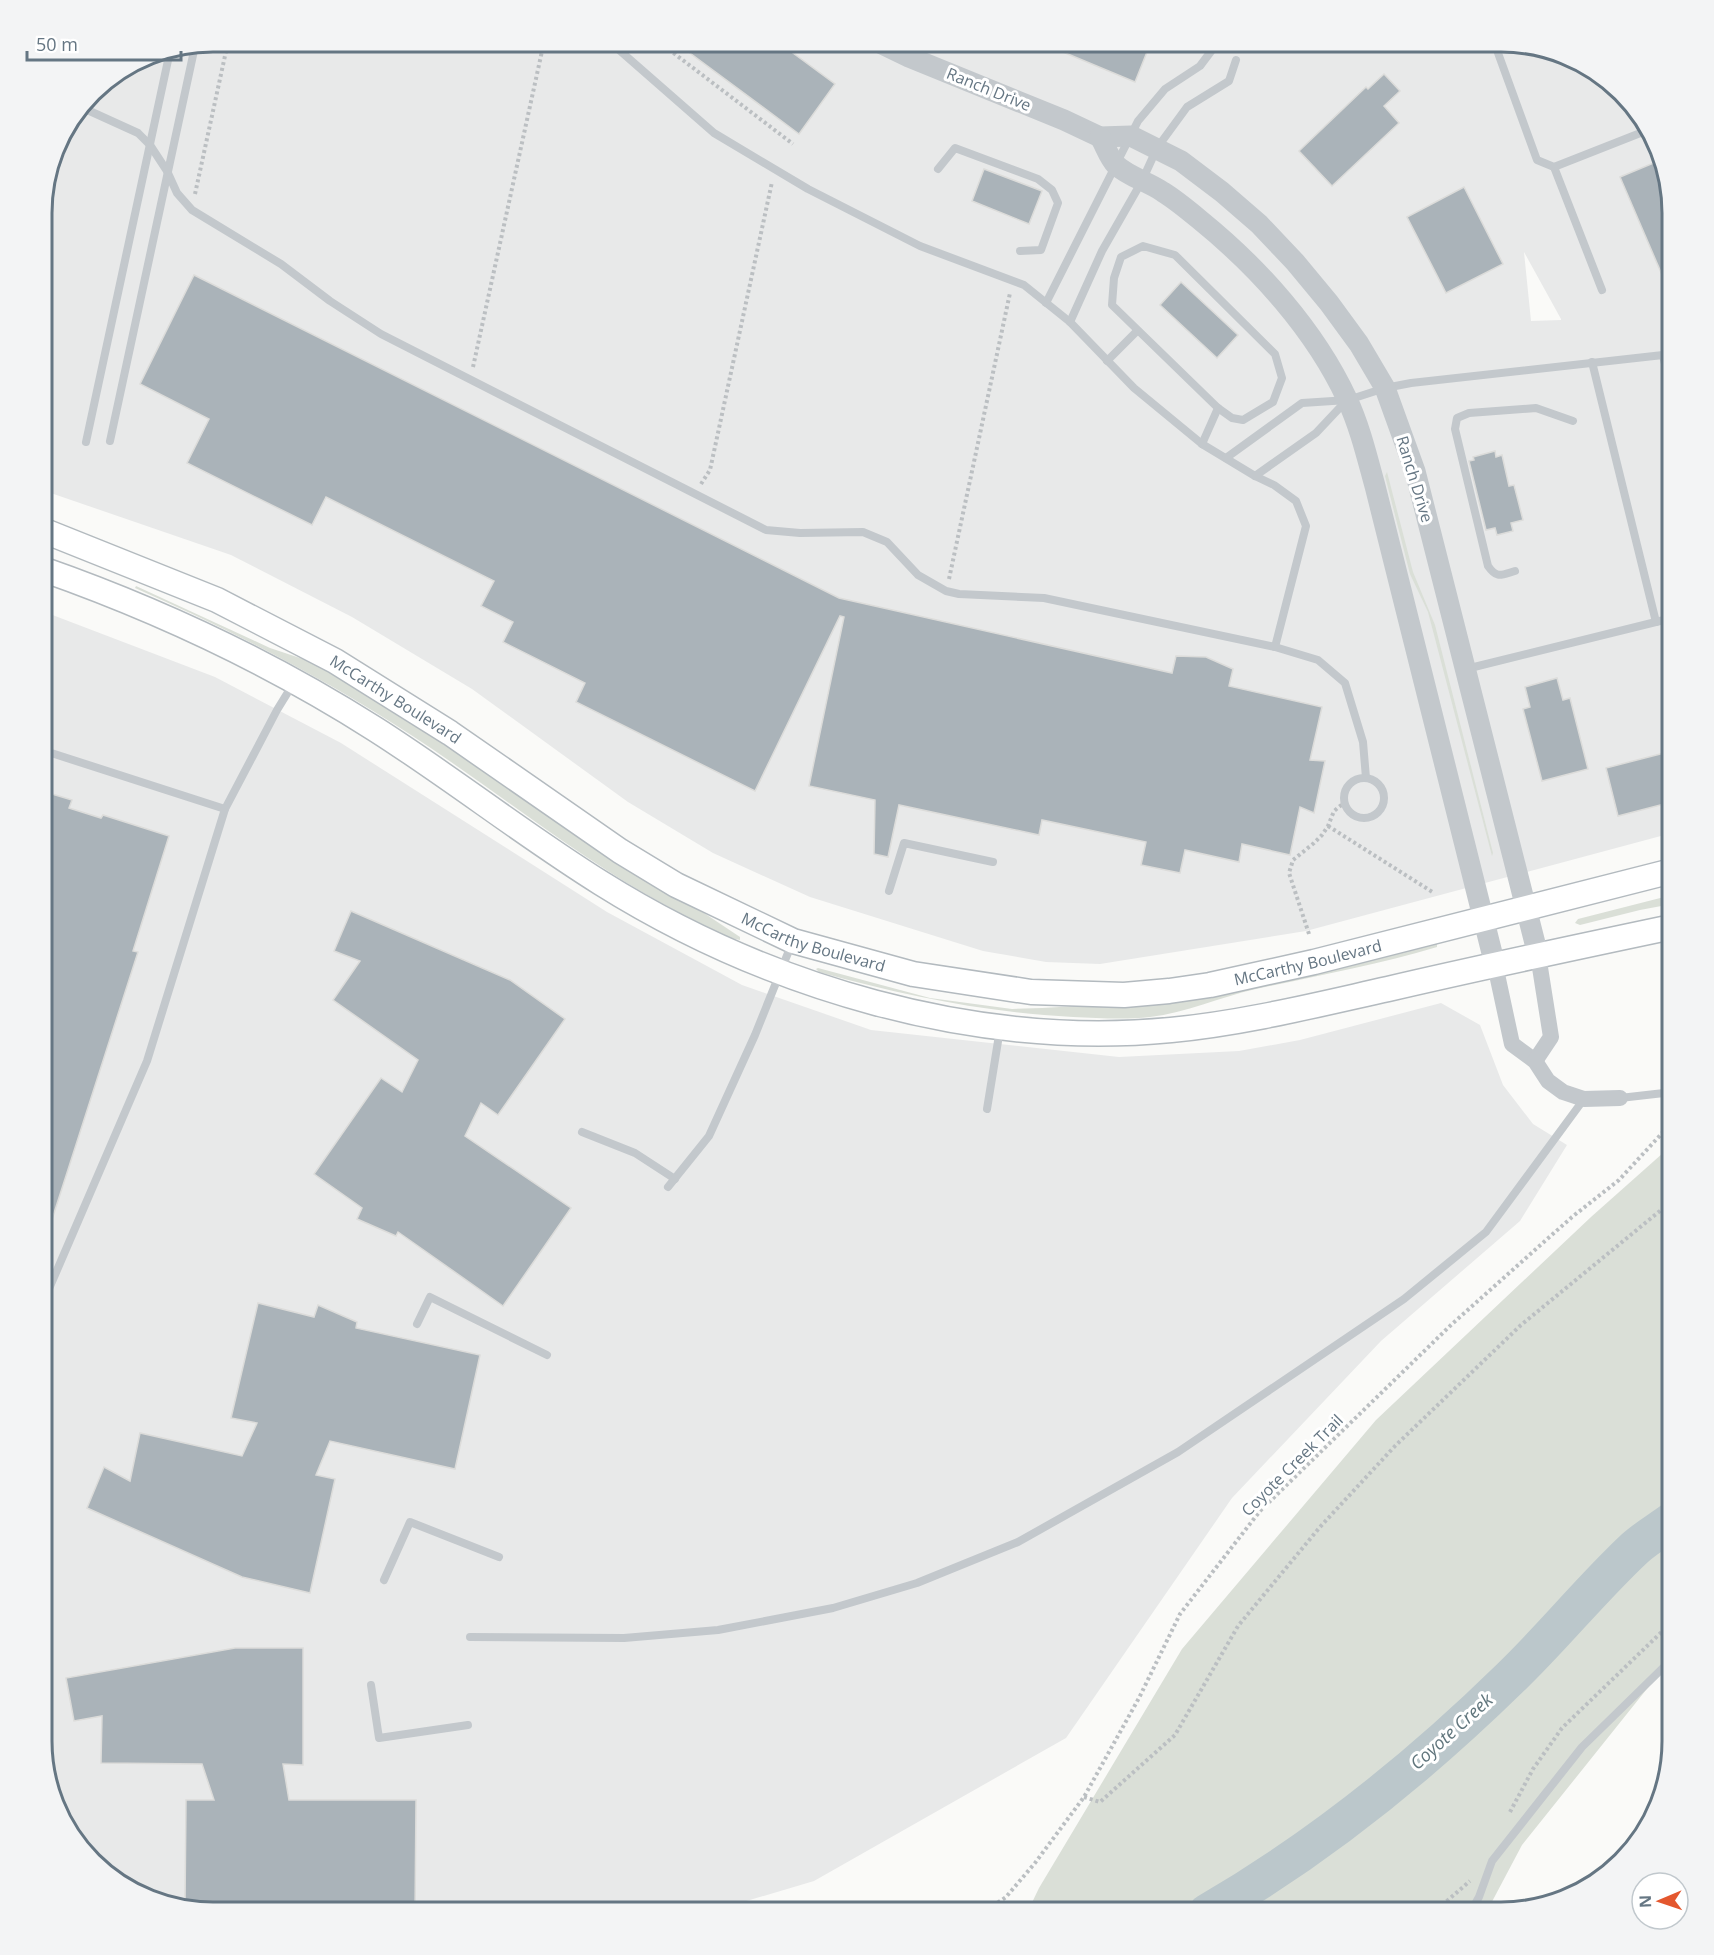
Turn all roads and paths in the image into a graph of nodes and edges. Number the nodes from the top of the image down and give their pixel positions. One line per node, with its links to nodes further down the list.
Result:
1 (226, 53): 24 (path)
2 (542, 53): 34 (path)
3 (628, 53): 22 (lane)
4 (673, 53): 15 (path)
5 (901, 53): 14 (street, Ranch Drive)
6 (1210, 53): 13 (lane)
7 (1498, 53): 19 (lane)
8 (193, 54): 21 (lane)
9 (168, 59): 16 (lane)
10 (1236, 60): 17 (lane)
11 (90, 111): 16 (lane)
12 (1640, 133): 19 (lane)
13 (1131, 136): 14 (street, Ranch Drive); 17 (street, Ranch Drive); 18 (lane)
14 (1100, 137): 18 (street)
15 (793, 144)
16 (150, 145): 21 (lane); 40 (lane)
17 (1157, 148): 23 (lane); 35 (street, Ranch Drive)
18 (1115, 164): 23 (street); 28 (lane)
19 (1554, 167): 27 (lane)
20 (938, 169): 25 (lane)
21 (167, 171): 24 (lane); 39 (lane)
22 (778, 171): 26 (lane); 44 (path)
23 (1142, 181): 29 (lane); 36 (street)
24 (192, 210): 34 (lane)
25 (1020, 251)
26 (1012, 280): 28 (lane); 48 (path)
27 (1602, 290)
28 (1046, 303): 29 (lane)
29 (1070, 322): 32 (lane)
30 (1137, 331): 32 (lane); 37 (lane); 37 (lane)
31 (1662, 354): 33 (lane)
32 (1107, 361): 41 (lane)
33 (1592, 362): 35 (lane); 50 (lane)
34 (469, 379): 44 (lane)
35 (1385, 388): 36 (lane); 52 (street, Ranch Drive)
36 (1348, 400): 42 (lane); 43 (lane); 64 (street)
37 (1218, 408): 41 (lane)
38 (1573, 421): 46 (lane)
39 (110, 441)
40 (86, 442)
41 (1202, 444): 42 (lane)
42 (1226, 458): 43 (lane)
43 (1255, 476): 51 (lane)
44 (695, 495): 48 (lane)
45 (53, 534): 67 (main road, McCarthy Boulevard)
46 (1515, 571)
47 (53, 573): 53 (main road)
48 (946, 591): 51 (lane)
49 (1662, 620): 50 (lane)
50 (1656, 622): 52 (lane)
51 (1275, 647): 55 (lane)
52 (1466, 669): 63 (street, Ranch Drive)
53 (294, 681): 57 (lane); 70 (main road)
54 (53, 753): 57 (lane)
55 (1366, 778): 56 (lane); 56 (lane)
56 (1345, 801): 58 (path)
57 (225, 809): 82 (lane)
58 (1328, 826): 62 (path); 66 (path)
59 (993, 862): 61 (lane)
60 (1662, 874): 63 (main road, McCarthy Boulevard)
61 (890, 891)
62 (1434, 893)
63 (1526, 908): 64 (main road, McCarthy Boulevard); 68 (street, Ranch Drive)
64 (1482, 918): 67 (main road, McCarthy Boulevard); 69 (street)
65 (1662, 929): 68 (main road)
66 (1309, 934)
67 (793, 940): 70 (lane)
68 (1538, 955): 69 (main road); 72 (street)
69 (1495, 964): 71 (main road); 72 (street)
70 (780, 973): 71 (main road); 79 (lane)
71 (1000, 1026): 76 (lane)
72 (1535, 1061): 75 (street)
73 (1662, 1093): 74 (lane)
74 (1620, 1098): 75 (street)
75 (1584, 1099): 87 (lane)
76 (987, 1109)
77 (582, 1132): 79 (lane)
78 (1662, 1133): 91 (path, Coyote Creek Trail)
79 (675, 1179): 80 (lane)
80 (668, 1187)
81 (1662, 1209): 91 (path)
82 (52, 1280)
83 (417, 1324): 84 (lane)
84 (547, 1355)
85 (499, 1557): 86 (lane)
86 (384, 1580)
87 (470, 1637)
88 (1662, 1667): 93 (lane)
89 (371, 1685): 90 (lane)
90 (468, 1725)
91 (1084, 1797): 92 (path, Coyote Creek Trail)
92 (999, 1902)
93 (1476, 1902)

